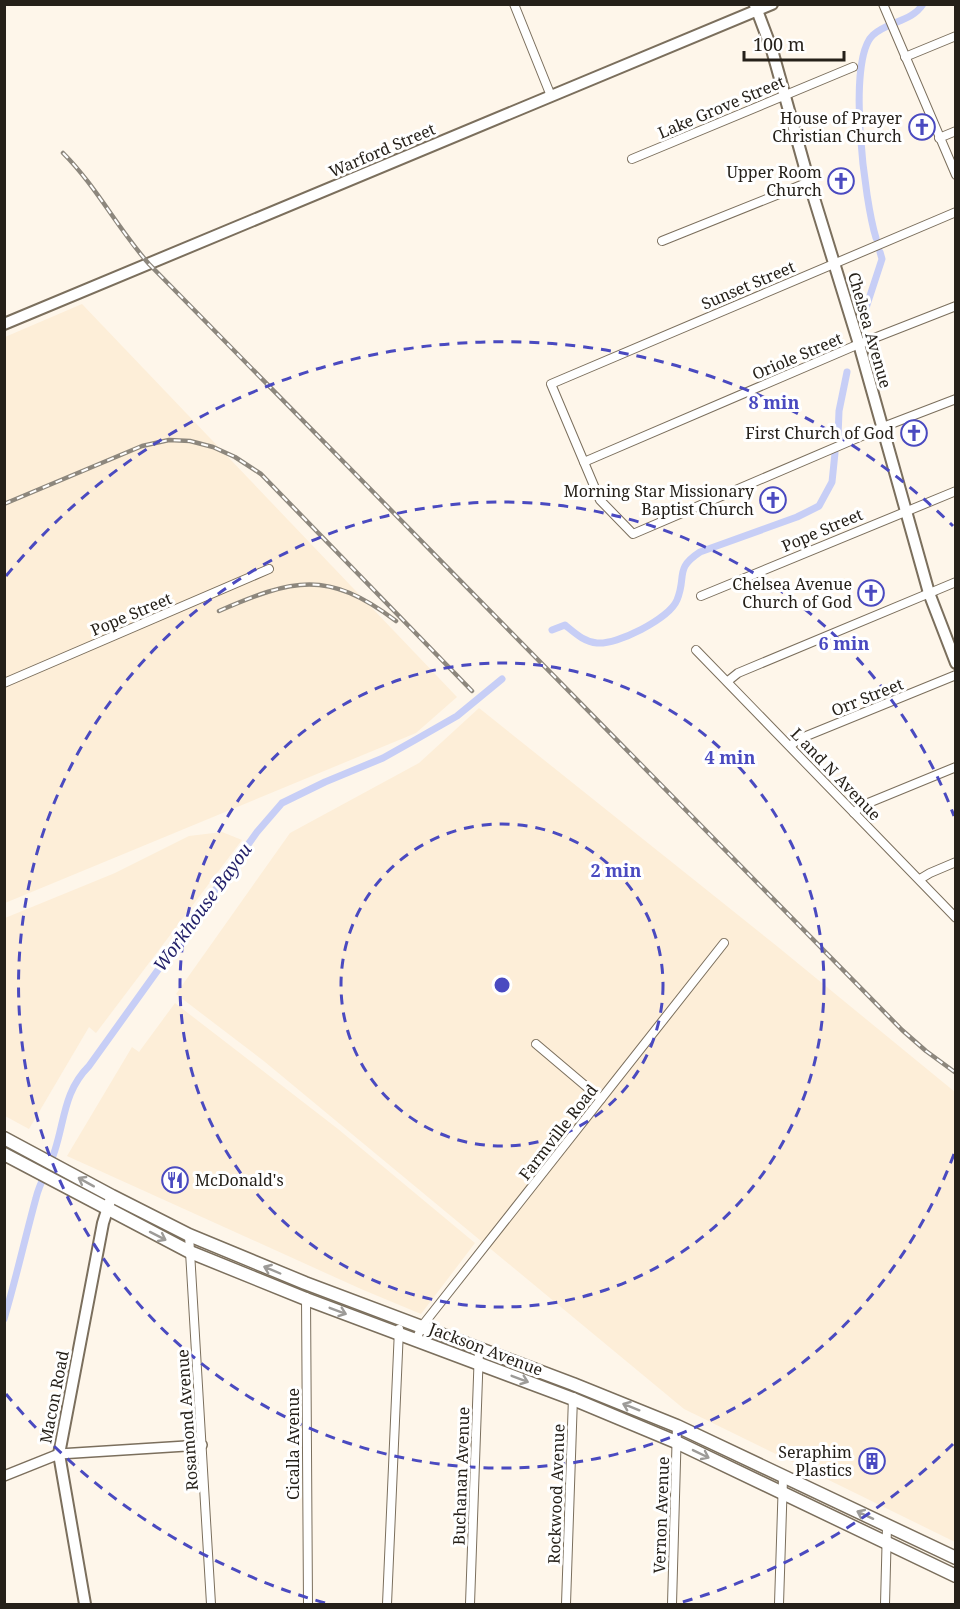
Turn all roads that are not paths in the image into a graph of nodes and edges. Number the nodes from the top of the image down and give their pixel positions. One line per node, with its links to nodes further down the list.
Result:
1 (514, 4): 8 (street)
2 (772, 4): 4 (main road, Warford Street)
3 (883, 4): 6 (street)
4 (756, 7): 8 (main road, Warford Street); 9 (main road, Chelsea Avenue)
5 (956, 36): 6 (street)
6 (905, 57): 11 (street)
7 (853, 67): 9 (street, Lake Grove Street)
8 (551, 96): 19 (main road, Warford Street)
9 (784, 96): 12 (street, Lake Grove Street); 14 (main road, Chelsea Avenue)
10 (956, 131): 11 (street)
11 (939, 138): 13 (street)
12 (632, 159)
13 (956, 175)
14 (809, 182): 16 (street); 17 (main road, Chelsea Avenue)
15 (956, 212): 17 (street, Sunset Street)
16 (662, 242)
17 (835, 263): 20 (main road, Chelsea Avenue); 23 (street, Sunset Street)
18 (956, 306): 20 (street, Oriole Street)
19 (4, 324)
20 (859, 345): 22 (main road, Chelsea Avenue); 23 (street, Oriole Street)
21 (956, 399): 22 (street)
22 (883, 428): 23 (street); 25 (main road, Chelsea Avenue)
23 (584, 462)
24 (956, 490): 25 (street, Pope Street)
25 (905, 510): 28 (main road, Chelsea Avenue); 29 (street, Pope Street)
26 (268, 569): 34 (street, Pope Street)
27 (956, 582): 28 (street)
28 (929, 593): 31 (main road, Chelsea Avenue); 33 (street)
29 (701, 596)
30 (696, 650): 33 (street, L and N Avenue)
31 (956, 663)
32 (956, 675): 35 (street, Orr Street)
33 (728, 681): 35 (street, L and N Avenue)
34 (4, 684)
35 (790, 746): 37 (street, L and N Avenue)
36 (956, 767): 37 (street)
37 (854, 813): 39 (street, L and N Avenue)
38 (956, 862): 39 (street)
39 (920, 879): 40 (street, L and N Avenue)
40 (956, 918)
41 (724, 943): 43 (street, Farmville Road)
42 (536, 1044): 43 (street)
43 (601, 1100): 53 (street, Farmville Road)
44 (4, 1138): 46 (main road, Jackson Avenue, one-way to 44)
45 (4, 1154): 47 (main road, Jackson Avenue)
46 (112, 1197): 47 (main road, Macon Road); 48 (main road, Jackson Avenue)
47 (106, 1209): 49 (main road, Jackson Avenue, one-way to 49); 63 (main road, Macon Road)
48 (189, 1235): 49 (street, Rosamond Avenue); 50 (main road, Jackson Avenue, one-way to 48)
49 (190, 1251): 51 (main road, Jackson Avenue); 62 (street, Rosamond Avenue)
50 (305, 1283): 51 (street, Cicalla Avenue); 52 (main road, Jackson Avenue)
51 (306, 1299): 54 (main road, Jackson Avenue, one-way to 54); 73 (street, Cicalla Avenue)
52 (403, 1320): 53 (main road, Jackson Avenue); 54 (street)
53 (422, 1326): 55 (street, Farmville Road); 56 (main road, Jackson Avenue)
54 (397, 1333): 55 (main road, Jackson Avenue); 74 (street)
55 (416, 1340): 57 (main road, Jackson Avenue)
56 (480, 1349): 57 (street, Buchanan Avenue); 58 (main road, Jackson Avenue)
57 (479, 1364): 59 (main road, Jackson Avenue, one-way to 59); 75 (street, Buchanan Avenue)
58 (573, 1384): 59 (street, Rockwood Avenue); 60 (main road, Jackson Avenue, one-way to 58)
59 (573, 1399): 61 (main road, Jackson Avenue); 76 (street, Rockwood Avenue)
60 (677, 1426): 61 (street, Vernon Avenue); 65 (main road, Jackson Avenue)
61 (676, 1442): 66 (main road, Jackson Avenue, one-way to 66); 77 (street, Vernon Avenue)
62 (202, 1445): 63 (street); 72 (street, Rosamond Avenue)
63 (59, 1454): 64 (street); 71 (main road, Macon Road)
64 (4, 1476)
65 (783, 1478): 66 (street); 67 (main road, Jackson Avenue, one-way to 65)
66 (782, 1494): 68 (main road, Jackson Avenue); 78 (street)
67 (887, 1526): 68 (street); 69 (main road, Jackson Avenue)
68 (887, 1543): 70 (main road, Jackson Avenue); 79 (street)
69 (956, 1558)
70 (956, 1576)
71 (85, 1605)
72 (211, 1605)
73 (308, 1605)
74 (387, 1605)
75 (470, 1605)
76 (566, 1605)
77 (672, 1605)
78 (779, 1605)
79 (885, 1605)

